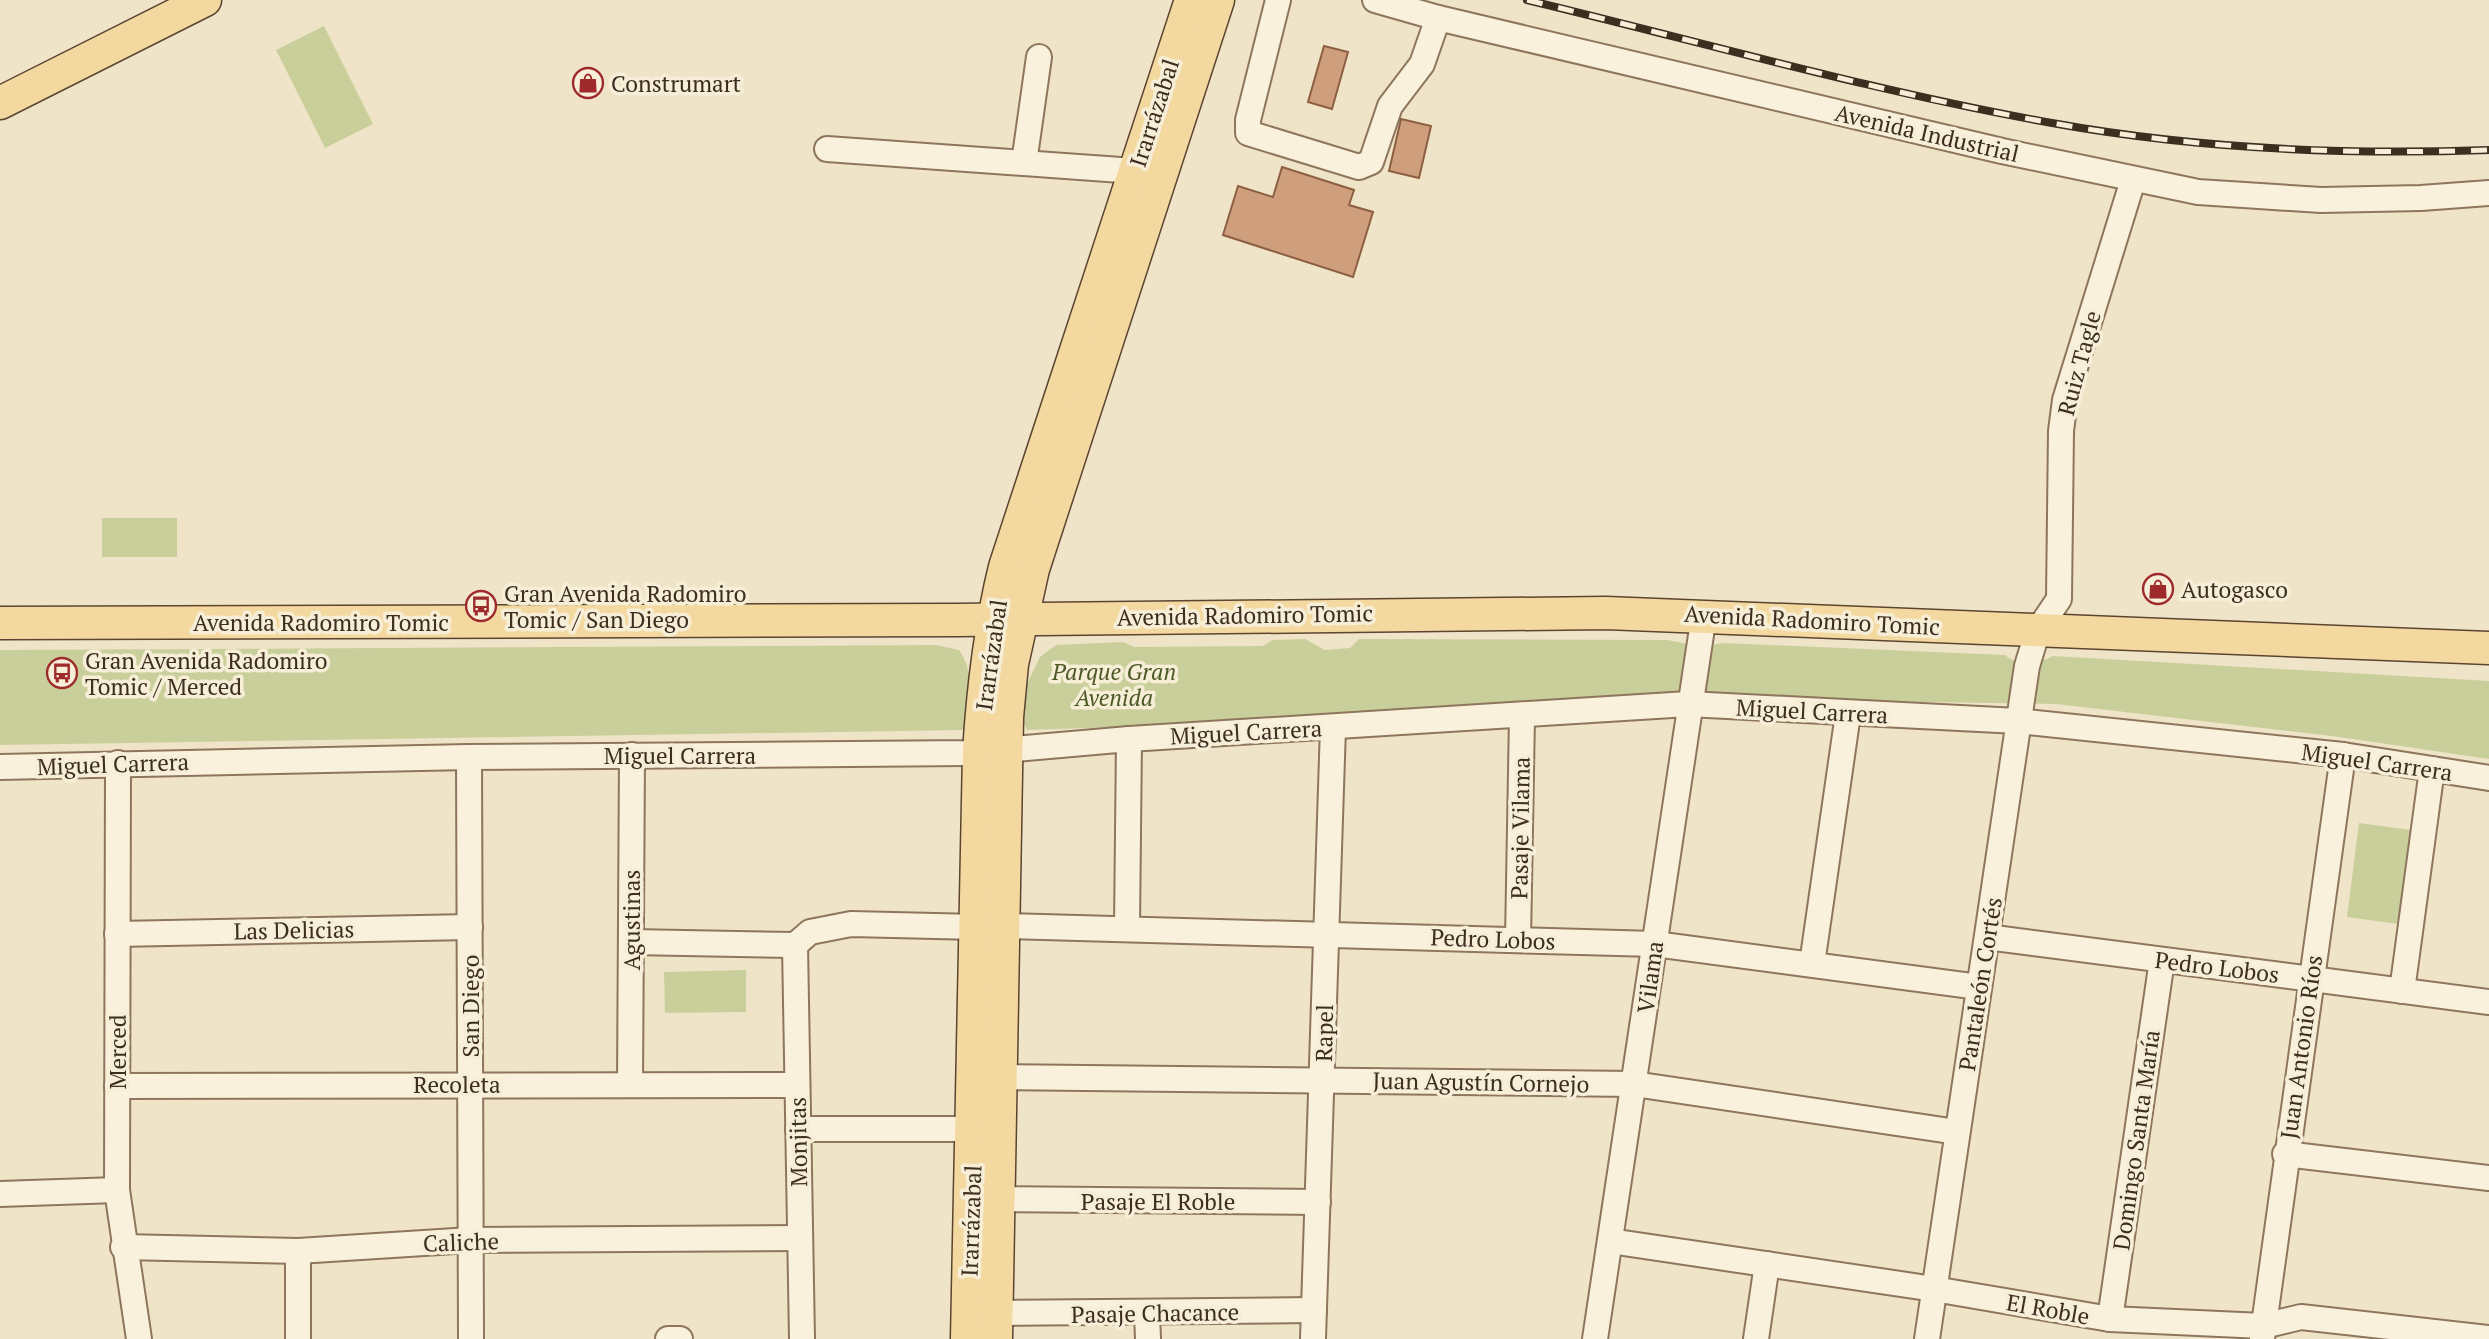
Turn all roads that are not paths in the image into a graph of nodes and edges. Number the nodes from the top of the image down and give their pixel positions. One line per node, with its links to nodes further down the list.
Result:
1 (205, 0): 8 (main road)
2 (1191, 0): 11 (main road, Irarrázabal)
3 (1218, 0): 15 (main road, Irarrázabal)
4 (1278, 0): 6 (street)
5 (1375, 0): 6 (street, Avenida Industrial)
6 (1438, 18): 12 (street, Avenida Industrial)
7 (1039, 57): 10 (street)
8 (0, 103)
9 (827, 149): 10 (street)
10 (1024, 163): 11 (street)
11 (1135, 171): 15 (main road, Irarrázabal)
12 (2133, 180): 13 (street, Avenida Industrial); 17 (street, Ruiz Tagle)
13 (2489, 193)
14 (1704, 615): 15 (main road, Avenida Radomiro Tomic); 17 (main road, Avenida Radomiro Tomic); 19 (street, Vilama)
15 (1007, 619): 16 (main road, Avenida Radomiro Tomic); 25 (main road, Irarrázabal)
16 (0, 623)
17 (2038, 630): 18 (main road, Avenida Radomiro Tomic); 22 (street, Pantaleón Cortés)
18 (2489, 648)
19 (1688, 704): 20 (street, Miguel Carrera); 21 (street, Miguel Carrera); 41 (street, Vilama)
20 (1848, 714): 22 (street, Miguel Carrera); 44 (street)
21 (1522, 716): 23 (street, Miguel Carrera); 39 (street, Pasaje Vilama)
22 (2018, 721): 27 (street, Miguel Carrera); 38 (street, Pantaleón Cortés)
23 (1333, 727): 24 (street, Miguel Carrera); 37 (street, Rapel)
24 (1129, 739): 25 (street, Miguel Carrera); 35 (street)
25 (993, 751): 26 (street, Miguel Carrera); 33 (main road, Irarrázabal)
26 (632, 755): 28 (street, Miguel Carrera); 40 (street, Agustinas)
27 (2343, 755): 31 (street, Miguel Carrera); 45 (street, Juan Antonio Ríos)
28 (469, 757): 29 (street, Miguel Carrera); 34 (street, San Diego)
29 (118, 763): 30 (street, Miguel Carrera); 36 (street, Merced)
30 (0, 767)
31 (2432, 769): 32 (street, Miguel Carrera); 47 (street)
32 (2489, 778)
33 (990, 926): 35 (street, Pedro Lobos); 42 (street); 49 (main road, Irarrázabal); 57 (main road, Irarrázabal)
34 (470, 927): 36 (street, Las Delicias); 51 (street, San Diego)
35 (1127, 927): 37 (street, Pedro Lobos)
36 (117, 934): 55 (street, Merced)
37 (1326, 934): 39 (street, Pedro Lobos); 50 (street, Rapel)
38 (1987, 937): 43 (street, Pedro Lobos); 46 (street, Pantaleón Cortés)
39 (1518, 940): 41 (street, Pedro Lobos)
40 (631, 942): 42 (street); 53 (street, Agustinas)
41 (1655, 944): 44 (street, Pedro Lobos); 52 (street, Vilama)
42 (795, 945): 54 (street, Monjitas)
43 (2162, 960): 45 (street, Pedro Lobos); 73 (street, Domingo Santa María)
44 (1812, 964): 46 (street, Pedro Lobos)
45 (2310, 979): 47 (street, Pedro Lobos); 59 (street, Juan Antonio Ríos)
46 (1979, 987): 58 (street, Pantaleón Cortés)
47 (2402, 991): 48 (street, Pedro Lobos)
48 (2489, 1002)
49 (1001, 1077): 50 (street, Juan Agustín Cornejo); 63 (main road, Irarrázabal)
50 (1323, 1080): 52 (street, Juan Agustín Cornejo); 64 (street, Rapel)
51 (470, 1084): 53 (street, Recoleta); 55 (street, Recoleta); 66 (street, San Diego)
52 (1634, 1084): 58 (street, Juan Agustín Cornejo); 67 (street, Vilama)
53 (630, 1085): 54 (street, Recoleta)
54 (797, 1085): 56 (street, Monjitas)
55 (117, 1086): 61 (street, Merced)
56 (798, 1129): 57 (street); 65 (street, Monjitas)
57 (973, 1129): 85 (main road, Irarrázabal)
58 (1957, 1132): 71 (street, Pantaleón Cortés)
59 (2285, 1154): 60 (street); 76 (street, Juan Antonio Ríos)
60 (2489, 1178)
61 (117, 1190): 62 (street); 68 (street, Merced)
62 (0, 1194)
63 (998, 1199): 64 (street, Pasaje El Roble); 74 (main road, Irarrázabal)
64 (1318, 1202): 72 (street, Rapel)
65 (800, 1238): 66 (street, Caliche); 84 (street, Monjitas)
66 (471, 1240): 69 (street, Caliche); 81 (street, San Diego)
67 (1610, 1241): 70 (street, El Roble); 87 (street, Vilama)
68 (123, 1247): 69 (street, Caliche); 79 (street, Merced)
69 (298, 1251): 80 (street)
70 (1767, 1264): 71 (street, El Roble); 88 (street)
71 (1934, 1289): 73 (street, El Roble); 89 (street, Pantaleón Cortés)
72 (1314, 1310): 75 (street, Pasaje Chacance); 86 (street, Rapel)
73 (2110, 1319): 76 (street, El Roble)
74 (996, 1326): 75 (street, Pasaje Chacance)
75 (1147, 1327)
76 (2262, 1333): 77 (street, El Roble)
77 (2450, 1336): 78 (street, El Roble)
78 (2489, 1338)
79 (139, 1339)
80 (298, 1339)
81 (471, 1339)
82 (668, 1339): 83 (street)
83 (680, 1339)
84 (802, 1339)
85 (967, 1339)
86 (1314, 1339)
87 (1595, 1339)
88 (1756, 1339)
89 (1927, 1339)

